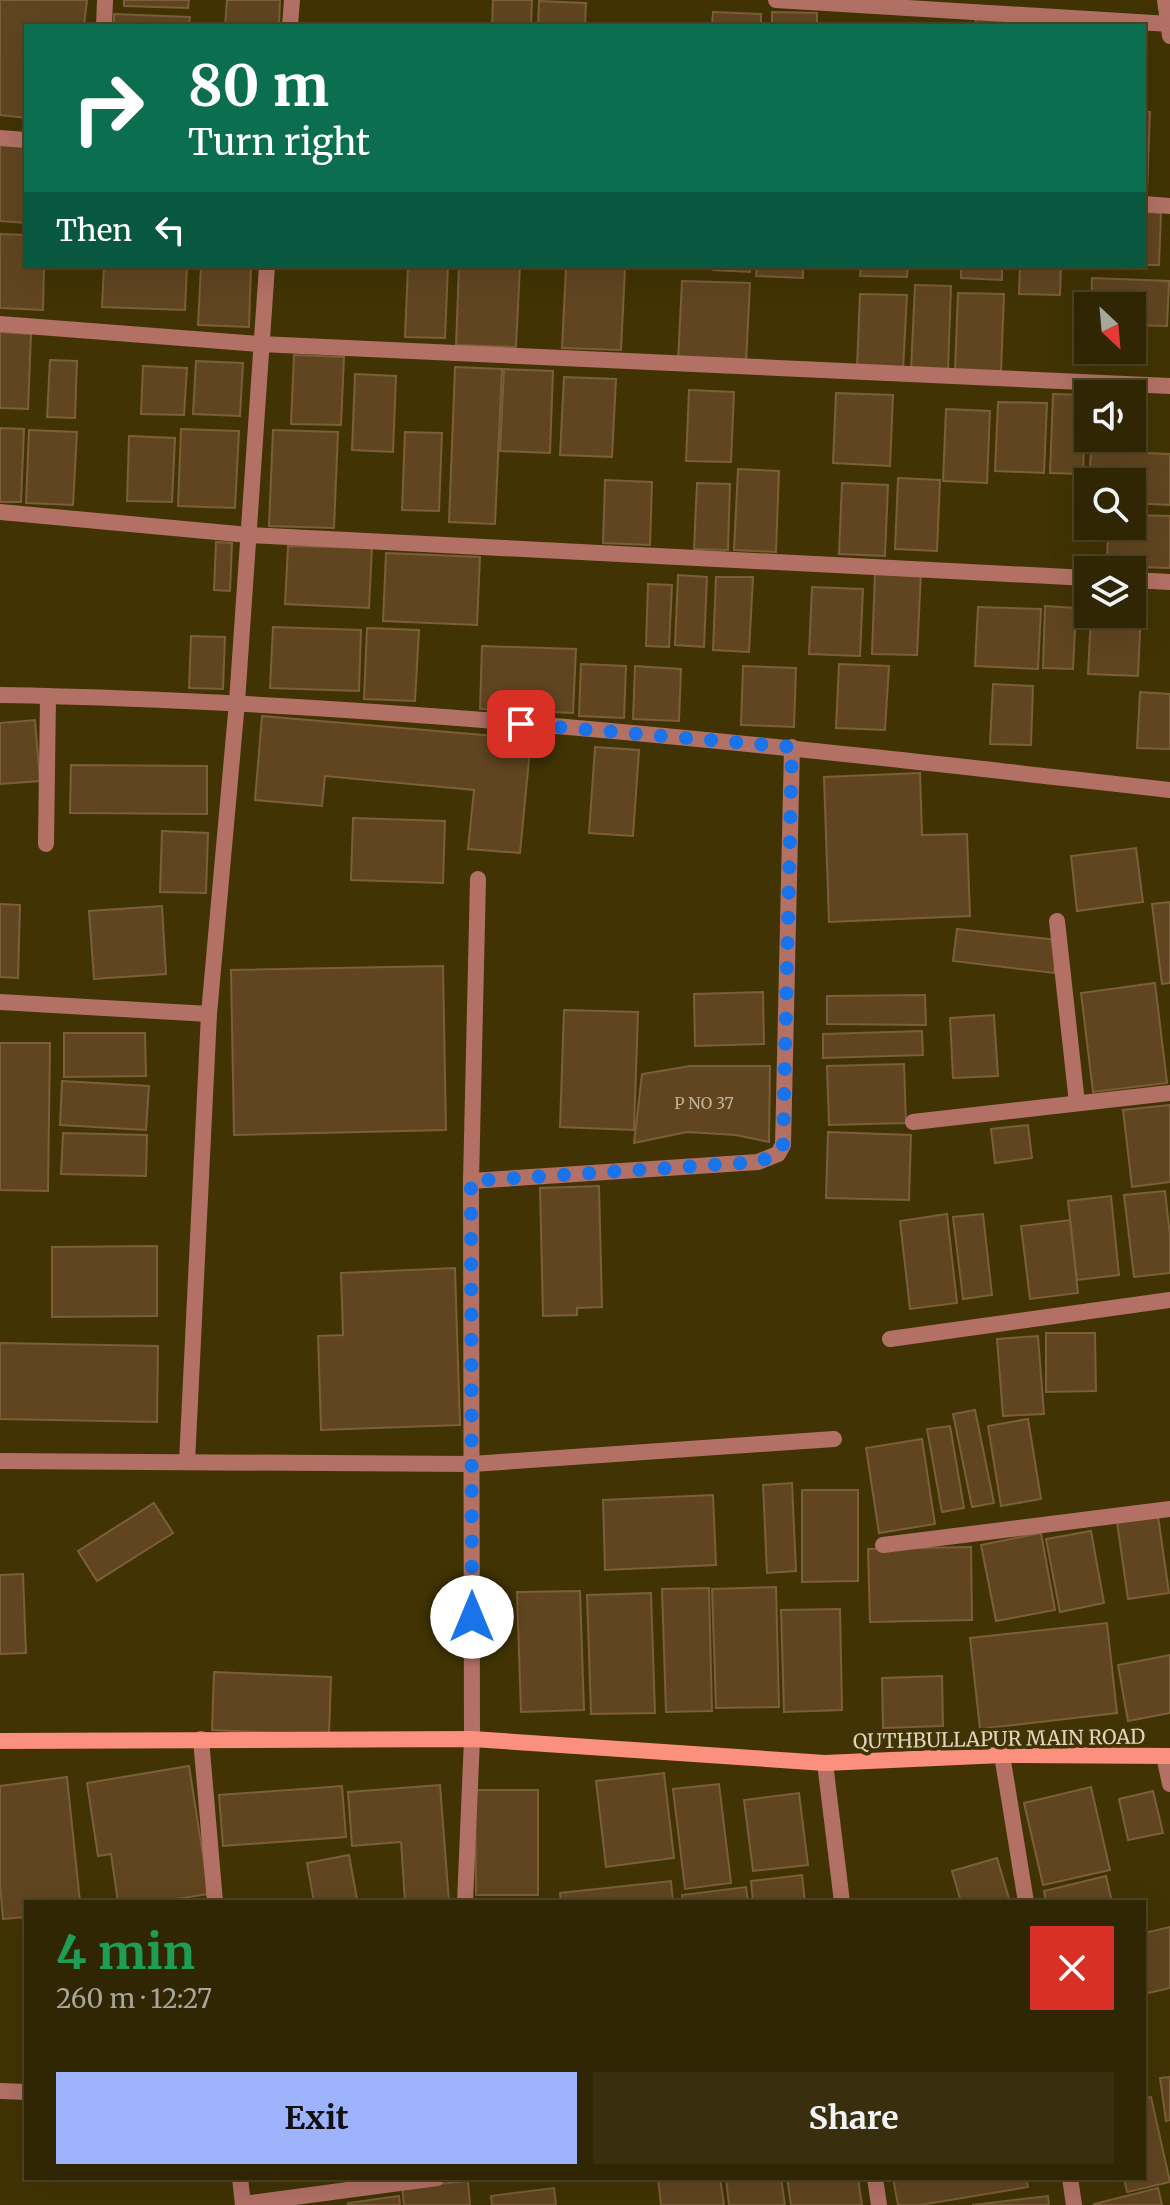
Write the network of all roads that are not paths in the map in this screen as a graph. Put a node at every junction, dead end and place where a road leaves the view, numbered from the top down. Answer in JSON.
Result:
{"nodes":[{"id":1,"x":105,"y":0,"type":"edge"},
{"id":2,"x":292,"y":0,"type":"edge"},
{"id":3,"x":776,"y":0,"type":"edge"},
{"id":4,"x":1165,"y":0,"type":"edge"},
{"id":5,"x":104,"y":24,"type":"edge"},
{"id":6,"x":290,"y":24,"type":"edge"},
{"id":7,"x":1114,"y":24,"type":"edge"},
{"id":8,"x":1146,"y":26,"type":"edge"},
{"id":9,"x":1170,"y":28,"type":"edge"},
{"id":10,"x":0,"y":138,"type":"edge"},
{"id":11,"x":24,"y":140,"type":"edge"},
{"id":12,"x":1146,"y":204,"type":"edge"},
{"id":13,"x":1170,"y":206,"type":"edge"},
{"id":14,"x":267,"y":268,"type":"edge"},
{"id":15,"x":0,"y":324,"type":"edge"},
{"id":16,"x":260,"y":344,"type":"junction"},
{"id":17,"x":1170,"y":386,"type":"edge"},
{"id":18,"x":0,"y":512,"type":"edge"},
{"id":19,"x":249,"y":535,"type":"junction"},
{"id":20,"x":1074,"y":577,"type":"edge"},
{"id":21,"x":1146,"y":581,"type":"edge"},
{"id":22,"x":1170,"y":582,"type":"edge"},
{"id":23,"x":0,"y":695,"type":"edge"},
{"id":24,"x":48,"y":696,"type":"junction"},
{"id":25,"x":237,"y":702,"type":"junction"},
{"id":26,"x":792,"y":747,"type":"junction"},
{"id":27,"x":1170,"y":790,"type":"edge"},
{"id":28,"x":46,"y":844,"type":"dead end"},
{"id":29,"x":478,"y":879,"type":"dead end"},
{"id":30,"x":1057,"y":921,"type":"dead end"},
{"id":31,"x":0,"y":1002,"type":"edge"},
{"id":32,"x":209,"y":1014,"type":"junction"},
{"id":33,"x":1170,"y":1093,"type":"edge"},
{"id":34,"x":1077,"y":1103,"type":"junction"},
{"id":35,"x":913,"y":1122,"type":"dead end"},
{"id":36,"x":471,"y":1181,"type":"junction"},
{"id":37,"x":1170,"y":1300,"type":"edge"},
{"id":38,"x":890,"y":1339,"type":"dead end"},
{"id":39,"x":834,"y":1439,"type":"dead end"},
{"id":40,"x":0,"y":1461,"type":"edge"},
{"id":41,"x":187,"y":1462,"type":"junction"},
{"id":42,"x":472,"y":1464,"type":"junction"},
{"id":43,"x":1170,"y":1509,"type":"edge"},
{"id":44,"x":883,"y":1545,"type":"dead end"},
{"id":45,"x":201,"y":1739,"type":"junction"},
{"id":46,"x":472,"y":1739,"type":"junction"},
{"id":47,"x":0,"y":1741,"type":"edge"},
{"id":48,"x":1002,"y":1755,"type":"junction"},
{"id":49,"x":1167,"y":1756,"type":"edge"},
{"id":50,"x":825,"y":1763,"type":"junction"},
{"id":51,"x":1170,"y":1784,"type":"edge"},
{"id":52,"x":215,"y":1900,"type":"edge"},
{"id":53,"x":465,"y":1900,"type":"edge"},
{"id":54,"x":842,"y":1900,"type":"edge"},
{"id":55,"x":1026,"y":1900,"type":"edge"},
{"id":56,"x":0,"y":2091,"type":"edge"},
{"id":57,"x":24,"y":2092,"type":"edge"},
{"id":58,"x":240,"y":2180,"type":"edge"},
{"id":59,"x":423,"y":2180,"type":"edge"},
{"id":60,"x":875,"y":2180,"type":"edge"},
{"id":61,"x":1070,"y":2180,"type":"edge"},
{"id":62,"x":243,"y":2205,"type":"edge"},
{"id":63,"x":879,"y":2205,"type":"edge"},
{"id":64,"x":1074,"y":2205,"type":"edge"}],
"edges":[{"from":1,"to":5,"type":"street"},
{"from":2,"to":6,"type":"street"},
{"from":3,"to":7,"type":"street"},
{"from":4,"to":9,"type":"street"},
{"from":8,"to":9,"type":"street"},
{"from":10,"to":11,"type":"street"},
{"from":12,"to":13,"type":"street"},
{"from":14,"to":16,"type":"street"},
{"from":15,"to":16,"type":"street"},
{"from":16,"to":17,"type":"street"},
{"from":16,"to":19,"type":"street"},
{"from":18,"to":19,"type":"street"},
{"from":19,"to":20,"type":"street"},
{"from":19,"to":25,"type":"street"},
{"from":21,"to":22,"type":"street"},
{"from":23,"to":24,"type":"street"},
{"from":24,"to":25,"type":"street"},
{"from":24,"to":28,"type":"street"},
{"from":25,"to":26,"type":"street"},
{"from":25,"to":32,"type":"street"},
{"from":26,"to":27,"type":"street"},
{"from":26,"to":36,"type":"street"},
{"from":29,"to":36,"type":"street"},
{"from":30,"to":34,"type":"street"},
{"from":31,"to":32,"type":"street"},
{"from":32,"to":41,"type":"street"},
{"from":33,"to":34,"type":"street"},
{"from":34,"to":35,"type":"street"},
{"from":36,"to":42,"type":"street"},
{"from":37,"to":38,"type":"street"},
{"from":39,"to":42,"type":"street"},
{"from":40,"to":41,"type":"street"},
{"from":41,"to":42,"type":"street"},
{"from":42,"to":46,"type":"street"},
{"from":43,"to":44,"type":"street"},
{"from":45,"to":46,"type":"main road"},
{"from":45,"to":47,"type":"main road"},
{"from":45,"to":52,"type":"street"},
{"from":46,"to":50,"type":"main road"},
{"from":46,"to":53,"type":"street"},
{"from":48,"to":49,"type":"main road","name":"QUTHBULLAPUR MAIN ROAD"},
{"from":48,"to":50,"type":"main road","name":"QUTHBULLAPUR MAIN ROAD"},
{"from":48,"to":55,"type":"street"},
{"from":49,"to":51,"type":"street"},
{"from":50,"to":54,"type":"street","name":"QUTHBULLAPUR MAIN ROAD"},
{"from":56,"to":57,"type":"street"},
{"from":58,"to":62,"type":"street"},
{"from":59,"to":62,"type":"street"},
{"from":60,"to":63,"type":"street"},
{"from":61,"to":64,"type":"street"}]}
